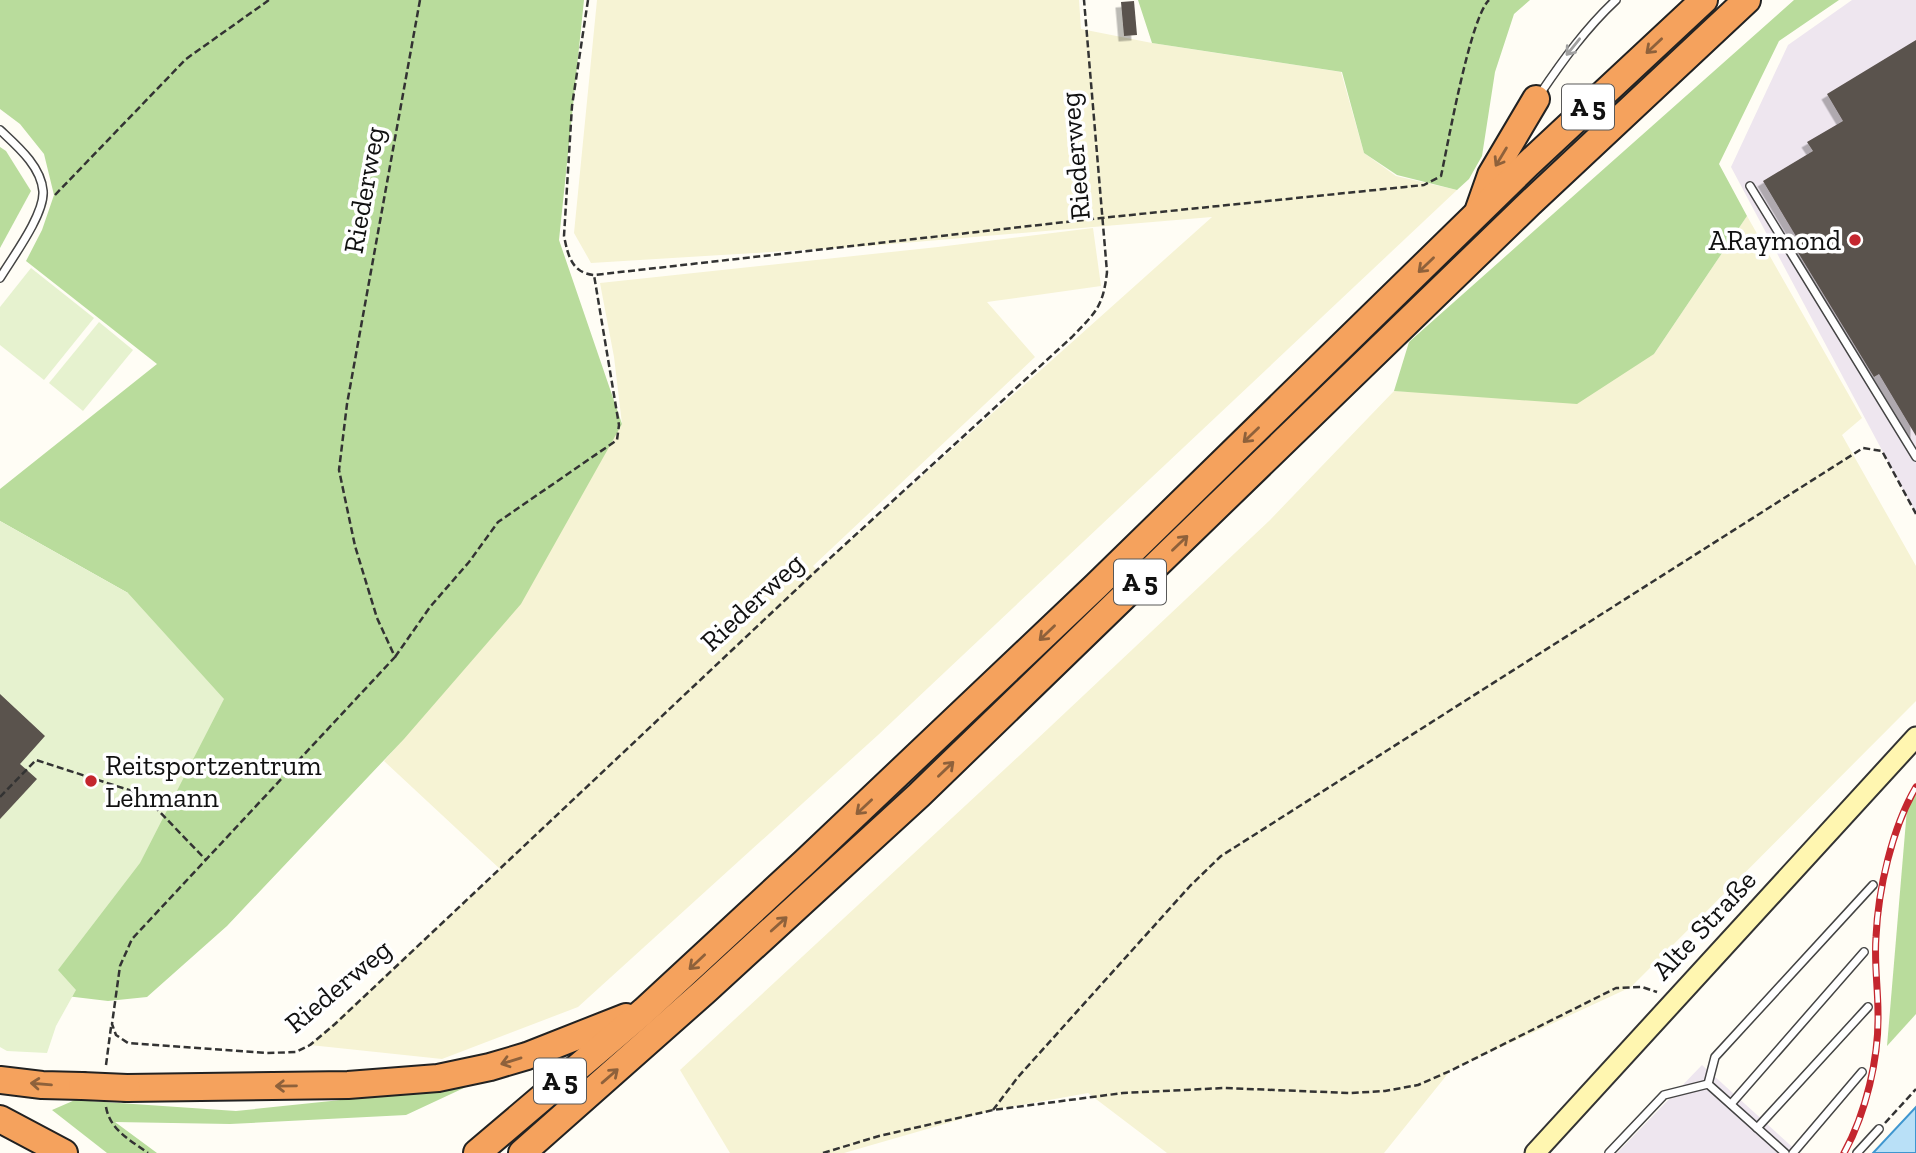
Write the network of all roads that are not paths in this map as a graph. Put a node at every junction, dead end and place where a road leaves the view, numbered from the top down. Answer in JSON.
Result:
{"nodes":[{"id":1,"x":1616,"y":0,"type":"edge"},
{"id":2,"x":1704,"y":0,"type":"edge"},
{"id":3,"x":1747,"y":0,"type":"edge"},
{"id":4,"x":1536,"y":99,"type":"joint"},
{"id":5,"x":0,"y":130,"type":"edge"},
{"id":6,"x":1750,"y":186,"type":"dead end"},
{"id":7,"x":1475,"y":218,"type":"junction"},
{"id":8,"x":0,"y":278,"type":"edge"},
{"id":9,"x":1916,"y":457,"type":"edge"},
{"id":10,"x":1916,"y":737,"type":"edge"},
{"id":11,"x":1873,"y":886,"type":"dead end"},
{"id":12,"x":1864,"y":952,"type":"dead end"},
{"id":13,"x":1868,"y":1007,"type":"dead end"},
{"id":14,"x":644,"y":1011,"type":"junction"},
{"id":15,"x":1862,"y":1072,"type":"dead end"},
{"id":16,"x":0,"y":1080,"type":"edge"},
{"id":17,"x":1708,"y":1084,"type":"junction"},
{"id":18,"x":1731,"y":1104,"type":"junction"},
{"id":19,"x":0,"y":1119,"type":"edge"},
{"id":20,"x":1757,"y":1128,"type":"junction"},
{"id":21,"x":1879,"y":1129,"type":"road end"},
{"id":22,"x":64,"y":1153,"type":"edge"},
{"id":23,"x":477,"y":1153,"type":"edge"},
{"id":24,"x":522,"y":1153,"type":"edge"},
{"id":25,"x":1535,"y":1153,"type":"edge"},
{"id":26,"x":1609,"y":1153,"type":"edge"},
{"id":27,"x":1785,"y":1153,"type":"edge"},
{"id":28,"x":1793,"y":1153,"type":"edge"},
{"id":29,"x":1857,"y":1153,"type":"edge"}],
"edges":[{"from":1,"to":4,"type":"lane","one_way":true},
{"from":2,"to":7,"type":"highway","number":"A 5","one_way":true},
{"from":24,"to":3,"type":"highway","number":"A 5","one_way":true},
{"from":4,"to":7,"type":"highway","one_way":true},
{"from":5,"to":8,"type":"lane"},
{"from":6,"to":9,"type":"lane"},
{"from":7,"to":14,"type":"highway","number":"A 5","one_way":true},
{"from":10,"to":25,"type":"street","name":"Alte Straße"},
{"from":11,"to":17,"type":"lane"},
{"from":12,"to":18,"type":"lane"},
{"from":13,"to":20,"type":"lane"},
{"from":14,"to":16,"type":"highway","one_way":true,"bridge":true},
{"from":14,"to":23,"type":"highway","number":"A 5"},
{"from":15,"to":28,"type":"lane"},
{"from":17,"to":18,"type":"lane"},
{"from":17,"to":26,"type":"lane"},
{"from":18,"to":20,"type":"lane"},
{"from":19,"to":22,"type":"highway"},
{"from":20,"to":27,"type":"lane"},
{"from":21,"to":29,"type":"lane"}]}
